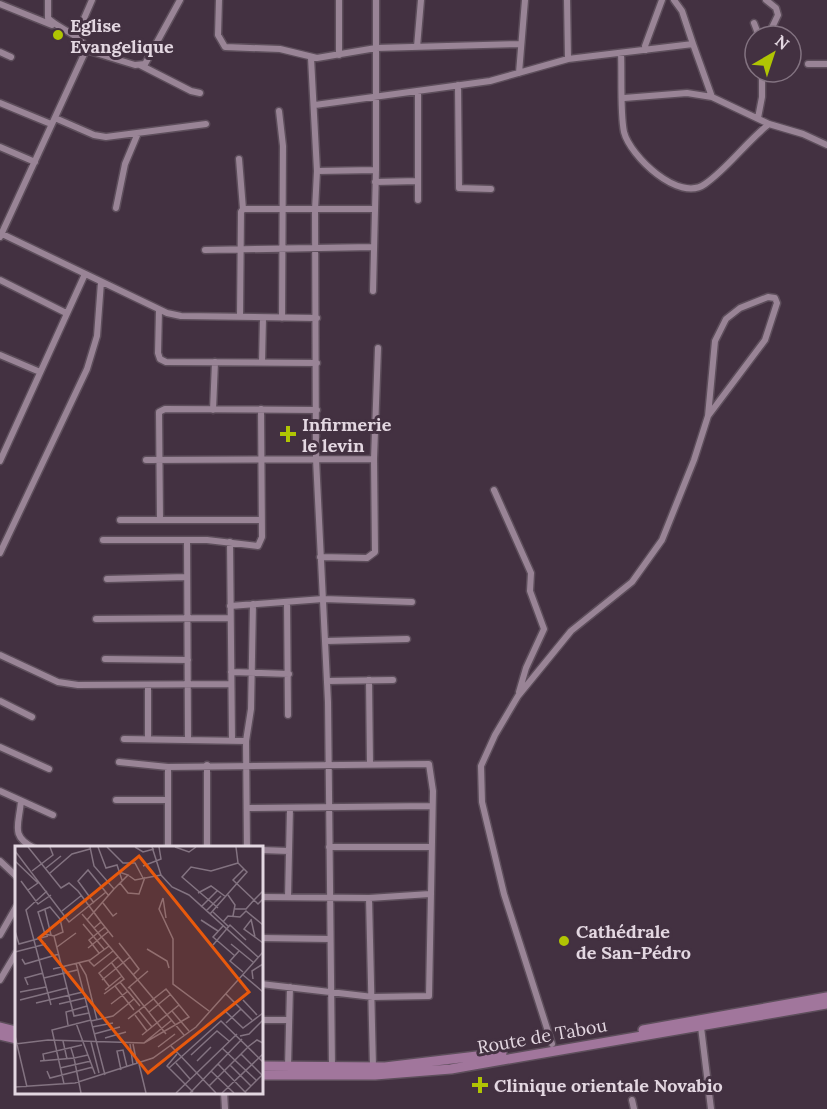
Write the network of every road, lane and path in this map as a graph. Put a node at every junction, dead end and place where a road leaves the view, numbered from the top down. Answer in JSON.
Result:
{"nodes":[{"id":1,"x":48,"y":0,"type":"edge"},
{"id":2,"x":92,"y":0,"type":"edge"},
{"id":3,"x":180,"y":0,"type":"edge"},
{"id":4,"x":219,"y":0,"type":"edge"},
{"id":5,"x":339,"y":0,"type":"edge"},
{"id":6,"x":376,"y":0,"type":"edge"},
{"id":7,"x":420,"y":0,"type":"edge"},
{"id":8,"x":525,"y":0,"type":"edge"},
{"id":9,"x":567,"y":0,"type":"edge"},
{"id":10,"x":662,"y":0,"type":"edge"},
{"id":11,"x":674,"y":0,"type":"edge"},
{"id":12,"x":766,"y":0,"type":"edge"},
{"id":13,"x":0,"y":4,"type":"edge"},
{"id":14,"x":774,"y":24,"type":"edge"},
{"id":15,"x":59,"y":28,"type":"junction"},
{"id":16,"x":76,"y":37,"type":"junction"},
{"id":17,"x":520,"y":44,"type":"junction"},
{"id":18,"x":693,"y":44,"type":"junction"},
{"id":19,"x":417,"y":47,"type":"junction"},
{"id":20,"x":376,"y":48,"type":"junction"},
{"id":21,"x":86,"y":50,"type":"junction"},
{"id":22,"x":646,"y":50,"type":"junction"},
{"id":23,"x":0,"y":52,"type":"edge"},
{"id":24,"x":621,"y":53,"type":"junction"},
{"id":25,"x":339,"y":55,"type":"junction"},
{"id":26,"x":11,"y":57,"type":"dead end"},
{"id":27,"x":311,"y":57,"type":"junction"},
{"id":28,"x":568,"y":59,"type":"junction"},
{"id":29,"x":808,"y":64,"type":"dead end"},
{"id":30,"x":827,"y":64,"type":"edge"},
{"id":31,"x":140,"y":65,"type":"junction"},
{"id":32,"x":519,"y":73,"type":"junction"},
{"id":33,"x":762,"y":84,"type":"edge"},
{"id":34,"x":458,"y":86,"type":"junction"},
{"id":35,"x":418,"y":91,"type":"junction"},
{"id":36,"x":200,"y":93,"type":"dead end"},
{"id":37,"x":376,"y":96,"type":"junction"},
{"id":38,"x":712,"y":97,"type":"junction"},
{"id":39,"x":624,"y":98,"type":"junction"},
{"id":40,"x":0,"y":103,"type":"edge"},
{"id":41,"x":315,"y":105,"type":"junction"},
{"id":42,"x":279,"y":111,"type":"dead end"},
{"id":43,"x":55,"y":118,"type":"junction"},
{"id":44,"x":758,"y":118,"type":"junction"},
{"id":45,"x":51,"y":124,"type":"junction"},
{"id":46,"x":206,"y":124,"type":"dead end"},
{"id":47,"x":769,"y":124,"type":"junction"},
{"id":48,"x":138,"y":133,"type":"junction"},
{"id":49,"x":827,"y":145,"type":"edge"},
{"id":50,"x":0,"y":147,"type":"edge"},
{"id":51,"x":239,"y":159,"type":"dead end"},
{"id":52,"x":35,"y":162,"type":"junction"},
{"id":53,"x":376,"y":170,"type":"junction"},
{"id":54,"x":317,"y":171,"type":"junction"},
{"id":55,"x":418,"y":181,"type":"junction"},
{"id":56,"x":375,"y":182,"type":"junction"},
{"id":57,"x":491,"y":189,"type":"dead end"},
{"id":58,"x":418,"y":200,"type":"dead end"},
{"id":59,"x":116,"y":208,"type":"dead end"},
{"id":60,"x":243,"y":209,"type":"junction"},
{"id":61,"x":374,"y":209,"type":"junction"},
{"id":62,"x":282,"y":210,"type":"junction"},
{"id":63,"x":315,"y":210,"type":"junction"},
{"id":64,"x":1,"y":234,"type":"edge"},
{"id":65,"x":373,"y":247,"type":"junction"},
{"id":66,"x":205,"y":249,"type":"dead end"},
{"id":67,"x":283,"y":249,"type":"junction"},
{"id":68,"x":315,"y":249,"type":"junction"},
{"id":69,"x":241,"y":251,"type":"junction"},
{"id":70,"x":86,"y":274,"type":"junction"},
{"id":71,"x":0,"y":280,"type":"edge"},
{"id":72,"x":101,"y":282,"type":"junction"},
{"id":73,"x":373,"y":291,"type":"dead end"},
{"id":74,"x":159,"y":310,"type":"junction"},
{"id":75,"x":66,"y":313,"type":"junction"},
{"id":76,"x":240,"y":317,"type":"junction"},
{"id":77,"x":263,"y":318,"type":"junction"},
{"id":78,"x":282,"y":318,"type":"junction"},
{"id":79,"x":317,"y":318,"type":"junction"},
{"id":80,"x":378,"y":348,"type":"dead end"},
{"id":81,"x":0,"y":355,"type":"edge"},
{"id":82,"x":215,"y":362,"type":"junction"},
{"id":83,"x":262,"y":362,"type":"junction"},
{"id":84,"x":317,"y":363,"type":"junction"},
{"id":85,"x":40,"y":372,"type":"junction"},
{"id":86,"x":261,"y":409,"type":"junction"},
{"id":87,"x":213,"y":410,"type":"junction"},
{"id":88,"x":317,"y":410,"type":"junction"},
{"id":89,"x":708,"y":416,"type":"junction"},
{"id":90,"x":0,"y":442,"type":"edge"},
{"id":91,"x":7,"y":445,"type":"junction"},
{"id":92,"x":316,"y":459,"type":"junction"},
{"id":93,"x":374,"y":459,"type":"junction"},
{"id":94,"x":146,"y":460,"type":"dead end"},
{"id":95,"x":160,"y":460,"type":"junction"},
{"id":96,"x":261,"y":460,"type":"junction"},
{"id":97,"x":0,"y":461,"type":"edge"},
{"id":98,"x":494,"y":490,"type":"dead end"},
{"id":99,"x":120,"y":520,"type":"dead end"},
{"id":100,"x":160,"y":520,"type":"junction"},
{"id":101,"x":261,"y":520,"type":"junction"},
{"id":102,"x":103,"y":540,"type":"dead end"},
{"id":103,"x":187,"y":540,"type":"junction"},
{"id":104,"x":230,"y":542,"type":"junction"},
{"id":105,"x":0,"y":553,"type":"edge"},
{"id":106,"x":320,"y":557,"type":"junction"},
{"id":107,"x":187,"y":577,"type":"junction"},
{"id":108,"x":107,"y":579,"type":"dead end"},
{"id":109,"x":323,"y":599,"type":"junction"},
{"id":110,"x":288,"y":602,"type":"junction"},
{"id":111,"x":412,"y":602,"type":"dead end"},
{"id":112,"x":253,"y":604,"type":"junction"},
{"id":113,"x":230,"y":606,"type":"junction"},
{"id":114,"x":230,"y":618,"type":"junction"},
{"id":115,"x":96,"y":619,"type":"dead end"},
{"id":116,"x":187,"y":619,"type":"junction"},
{"id":117,"x":407,"y":639,"type":"dead end"},
{"id":118,"x":326,"y":641,"type":"junction"},
{"id":119,"x":0,"y":655,"type":"edge"},
{"id":120,"x":105,"y":660,"type":"dead end"},
{"id":121,"x":188,"y":660,"type":"junction"},
{"id":122,"x":231,"y":672,"type":"junction"},
{"id":123,"x":252,"y":673,"type":"junction"},
{"id":124,"x":289,"y":674,"type":"junction"},
{"id":125,"x":369,"y":680,"type":"junction"},
{"id":126,"x":393,"y":680,"type":"dead end"},
{"id":127,"x":327,"y":681,"type":"junction"},
{"id":128,"x":231,"y":684,"type":"junction"},
{"id":129,"x":148,"y":685,"type":"junction"},
{"id":130,"x":189,"y":686,"type":"junction"},
{"id":131,"x":518,"y":696,"type":"junction"},
{"id":132,"x":0,"y":701,"type":"edge"},
{"id":133,"x":288,"y":715,"type":"dead end"},
{"id":134,"x":32,"y":717,"type":"dead end"},
{"id":135,"x":188,"y":738,"type":"junction"},
{"id":136,"x":124,"y":739,"type":"dead end"},
{"id":137,"x":148,"y":739,"type":"junction"},
{"id":138,"x":232,"y":740,"type":"junction"},
{"id":139,"x":246,"y":741,"type":"junction"},
{"id":140,"x":0,"y":747,"type":"edge"},
{"id":141,"x":119,"y":762,"type":"dead end"},
{"id":142,"x":329,"y":764,"type":"junction"},
{"id":143,"x":370,"y":764,"type":"junction"},
{"id":144,"x":207,"y":765,"type":"junction"},
{"id":145,"x":248,"y":765,"type":"junction"},
{"id":146,"x":168,"y":767,"type":"junction"},
{"id":147,"x":49,"y":769,"type":"dead end"},
{"id":148,"x":0,"y":791,"type":"edge"},
{"id":149,"x":168,"y":800,"type":"junction"},
{"id":150,"x":21,"y":801,"type":"junction"},
{"id":151,"x":116,"y":801,"type":"dead end"},
{"id":152,"x":328,"y":807,"type":"junction"},
{"id":153,"x":432,"y":807,"type":"junction"},
{"id":154,"x":247,"y":808,"type":"junction"},
{"id":155,"x":290,"y":808,"type":"junction"},
{"id":156,"x":53,"y":815,"type":"dead end"},
{"id":157,"x":30,"y":846,"type":"edge"},
{"id":158,"x":168,"y":846,"type":"edge"},
{"id":159,"x":207,"y":846,"type":"edge"},
{"id":160,"x":247,"y":846,"type":"edge"},
{"id":161,"x":328,"y":847,"type":"junction"},
{"id":162,"x":431,"y":847,"type":"junction"},
{"id":163,"x":262,"y":850,"type":"edge"},
{"id":164,"x":289,"y":851,"type":"junction"},
{"id":165,"x":0,"y":861,"type":"edge"},
{"id":166,"x":15,"y":875,"type":"edge"},
{"id":167,"x":430,"y":894,"type":"junction"},
{"id":168,"x":262,"y":897,"type":"edge"},
{"id":169,"x":288,"y":897,"type":"junction"},
{"id":170,"x":329,"y":898,"type":"junction"},
{"id":171,"x":369,"y":898,"type":"junction"},
{"id":172,"x":15,"y":909,"type":"edge"},
{"id":173,"x":0,"y":935,"type":"edge"},
{"id":174,"x":262,"y":938,"type":"edge"},
{"id":175,"x":330,"y":939,"type":"junction"},
{"id":176,"x":15,"y":955,"type":"edge"},
{"id":177,"x":0,"y":980,"type":"edge"},
{"id":178,"x":262,"y":984,"type":"edge"},
{"id":179,"x":290,"y":987,"type":"junction"},
{"id":180,"x":331,"y":992,"type":"junction"},
{"id":181,"x":373,"y":997,"type":"junction"},
{"id":182,"x":827,"y":997,"type":"edge"},
{"id":183,"x":827,"y":1004,"type":"edge"},
{"id":184,"x":262,"y":1020,"type":"edge"},
{"id":185,"x":289,"y":1020,"type":"junction"},
{"id":186,"x":0,"y":1027,"type":"edge"},
{"id":187,"x":701,"y":1027,"type":"junction"},
{"id":188,"x":15,"y":1031,"type":"edge"},
{"id":189,"x":0,"y":1035,"type":"edge"},
{"id":190,"x":15,"y":1040,"type":"edge"},
{"id":191,"x":552,"y":1044,"type":"junction"},
{"id":192,"x":262,"y":1066,"type":"edge"},
{"id":193,"x":373,"y":1067,"type":"junction"},
{"id":194,"x":288,"y":1068,"type":"junction"},
{"id":195,"x":332,"y":1068,"type":"junction"},
{"id":196,"x":262,"y":1075,"type":"edge"},
{"id":197,"x":224,"y":1094,"type":"edge"},
{"id":198,"x":632,"y":1100,"type":"dead end"},
{"id":199,"x":225,"y":1109,"type":"edge"},
{"id":200,"x":634,"y":1109,"type":"edge"},
{"id":201,"x":711,"y":1109,"type":"edge"}],
"edges":[{"from":1,"to":15,"type":"street"},
{"from":2,"to":16,"type":"street"},
{"from":3,"to":31,"type":"street"},
{"from":4,"to":27,"type":"street"},
{"from":5,"to":25,"type":"street"},
{"from":6,"to":20,"type":"street"},
{"from":7,"to":19,"type":"street"},
{"from":8,"to":17,"type":"street"},
{"from":9,"to":28,"type":"street"},
{"from":10,"to":22,"type":"street"},
{"from":11,"to":18,"type":"street"},
{"from":12,"to":14,"type":"street"},
{"from":13,"to":15,"type":"street"},
{"from":15,"to":16,"type":"street"},
{"from":16,"to":21,"type":"street"},
{"from":17,"to":19,"type":"street"},
{"from":17,"to":32,"type":"street"},
{"from":18,"to":22,"type":"street"},
{"from":18,"to":38,"type":"street"},
{"from":19,"to":20,"type":"street"},
{"from":20,"to":25,"type":"street"},
{"from":20,"to":37,"type":"street"},
{"from":21,"to":31,"type":"street"},
{"from":21,"to":43,"type":"street"},
{"from":22,"to":24,"type":"street"},
{"from":23,"to":26,"type":"street"},
{"from":24,"to":28,"type":"street"},
{"from":24,"to":39,"type":"street"},
{"from":25,"to":27,"type":"street"},
{"from":27,"to":41,"type":"street"},
{"from":28,"to":32,"type":"street"},
{"from":29,"to":30,"type":"street"},
{"from":31,"to":36,"type":"street"},
{"from":32,"to":34,"type":"street"},
{"from":33,"to":44,"type":"street"},
{"from":34,"to":35,"type":"street"},
{"from":34,"to":57,"type":"street"},
{"from":35,"to":37,"type":"street"},
{"from":35,"to":55,"type":"street"},
{"from":37,"to":41,"type":"street"},
{"from":37,"to":53,"type":"street"},
{"from":38,"to":39,"type":"street"},
{"from":38,"to":44,"type":"street"},
{"from":39,"to":47,"type":"street"},
{"from":40,"to":45,"type":"street"},
{"from":41,"to":54,"type":"street"},
{"from":42,"to":62,"type":"street"},
{"from":43,"to":45,"type":"street"},
{"from":43,"to":48,"type":"street"},
{"from":44,"to":47,"type":"street"},
{"from":45,"to":52,"type":"street"},
{"from":46,"to":48,"type":"street"},
{"from":47,"to":49,"type":"street"},
{"from":48,"to":59,"type":"street"},
{"from":50,"to":52,"type":"street"},
{"from":51,"to":60,"type":"street"},
{"from":52,"to":64,"type":"street"},
{"from":53,"to":54,"type":"street"},
{"from":53,"to":56,"type":"street"},
{"from":54,"to":63,"type":"street"},
{"from":55,"to":56,"type":"street"},
{"from":55,"to":58,"type":"street"},
{"from":56,"to":61,"type":"street"},
{"from":60,"to":62,"type":"street"},
{"from":60,"to":69,"type":"street"},
{"from":61,"to":63,"type":"street"},
{"from":61,"to":65,"type":"street"},
{"from":62,"to":63,"type":"street"},
{"from":62,"to":67,"type":"street"},
{"from":63,"to":68,"type":"street"},
{"from":64,"to":70,"type":"street"},
{"from":65,"to":68,"type":"street"},
{"from":65,"to":73,"type":"street"},
{"from":66,"to":69,"type":"street"},
{"from":67,"to":68,"type":"street"},
{"from":67,"to":69,"type":"street"},
{"from":67,"to":78,"type":"street"},
{"from":68,"to":79,"type":"street"},
{"from":69,"to":76,"type":"street"},
{"from":70,"to":72,"type":"street"},
{"from":70,"to":75,"type":"street"},
{"from":71,"to":75,"type":"street"},
{"from":72,"to":74,"type":"street"},
{"from":72,"to":105,"type":"street"},
{"from":74,"to":76,"type":"street"},
{"from":74,"to":82,"type":"street"},
{"from":75,"to":85,"type":"street"},
{"from":76,"to":77,"type":"street"},
{"from":77,"to":78,"type":"street"},
{"from":77,"to":83,"type":"street"},
{"from":78,"to":79,"type":"street"},
{"from":79,"to":84,"type":"street"},
{"from":80,"to":93,"type":"street"},
{"from":81,"to":85,"type":"street"},
{"from":82,"to":83,"type":"street"},
{"from":82,"to":87,"type":"street"},
{"from":83,"to":84,"type":"street"},
{"from":84,"to":88,"type":"street"},
{"from":85,"to":91,"type":"street"},
{"from":86,"to":87,"type":"street"},
{"from":86,"to":88,"type":"street"},
{"from":86,"to":96,"type":"street"},
{"from":87,"to":95,"type":"street"},
{"from":88,"to":92,"type":"street"},
{"from":89,"to":89,"type":"street"},
{"from":89,"to":131,"type":"street"},
{"from":90,"to":91,"type":"street"},
{"from":91,"to":97,"type":"street"},
{"from":92,"to":93,"type":"street"},
{"from":92,"to":96,"type":"street"},
{"from":92,"to":106,"type":"street"},
{"from":93,"to":106,"type":"street"},
{"from":94,"to":95,"type":"street"},
{"from":95,"to":96,"type":"street"},
{"from":95,"to":100,"type":"street"},
{"from":96,"to":101,"type":"street"},
{"from":98,"to":131,"type":"street"},
{"from":99,"to":100,"type":"street"},
{"from":100,"to":101,"type":"street"},
{"from":101,"to":104,"type":"street"},
{"from":102,"to":103,"type":"street"},
{"from":103,"to":104,"type":"street"},
{"from":103,"to":107,"type":"street"},
{"from":104,"to":113,"type":"street"},
{"from":106,"to":109,"type":"street"},
{"from":107,"to":108,"type":"street"},
{"from":107,"to":116,"type":"street"},
{"from":109,"to":110,"type":"street"},
{"from":109,"to":111,"type":"street"},
{"from":109,"to":118,"type":"street"},
{"from":110,"to":112,"type":"street"},
{"from":110,"to":124,"type":"street"},
{"from":112,"to":113,"type":"street"},
{"from":112,"to":123,"type":"street"},
{"from":113,"to":114,"type":"street"},
{"from":114,"to":116,"type":"street"},
{"from":114,"to":122,"type":"street"},
{"from":115,"to":116,"type":"street"},
{"from":116,"to":121,"type":"street"},
{"from":117,"to":118,"type":"street"},
{"from":118,"to":127,"type":"street"},
{"from":119,"to":129,"type":"street"},
{"from":120,"to":121,"type":"street"},
{"from":121,"to":130,"type":"street"},
{"from":122,"to":123,"type":"street"},
{"from":122,"to":128,"type":"street"},
{"from":123,"to":124,"type":"street"},
{"from":123,"to":139,"type":"street"},
{"from":124,"to":133,"type":"street"},
{"from":125,"to":126,"type":"street"},
{"from":125,"to":127,"type":"street"},
{"from":125,"to":143,"type":"street"},
{"from":127,"to":142,"type":"street"},
{"from":128,"to":130,"type":"street"},
{"from":128,"to":138,"type":"street"},
{"from":129,"to":130,"type":"street"},
{"from":129,"to":137,"type":"street"},
{"from":130,"to":135,"type":"street"},
{"from":131,"to":191,"type":"street"},
{"from":132,"to":134,"type":"street"},
{"from":135,"to":137,"type":"street"},
{"from":135,"to":138,"type":"street"},
{"from":136,"to":137,"type":"street"},
{"from":138,"to":139,"type":"street"},
{"from":139,"to":145,"type":"street"},
{"from":140,"to":147,"type":"street"},
{"from":141,"to":146,"type":"street"},
{"from":142,"to":143,"type":"street"},
{"from":142,"to":145,"type":"street"},
{"from":142,"to":152,"type":"street"},
{"from":143,"to":153,"type":"street"},
{"from":144,"to":145,"type":"street"},
{"from":144,"to":146,"type":"street"},
{"from":144,"to":159,"type":"street"},
{"from":145,"to":154,"type":"street"},
{"from":146,"to":149,"type":"street"},
{"from":148,"to":150,"type":"street"},
{"from":149,"to":151,"type":"street"},
{"from":149,"to":158,"type":"street"},
{"from":150,"to":156,"type":"street"},
{"from":150,"to":157,"type":"street"},
{"from":152,"to":153,"type":"street"},
{"from":152,"to":155,"type":"street"},
{"from":152,"to":161,"type":"street"},
{"from":153,"to":162,"type":"street"},
{"from":154,"to":155,"type":"street"},
{"from":154,"to":160,"type":"street"},
{"from":155,"to":164,"type":"street"},
{"from":161,"to":162,"type":"street"},
{"from":161,"to":170,"type":"street"},
{"from":162,"to":167,"type":"street"},
{"from":163,"to":164,"type":"street"},
{"from":164,"to":169,"type":"street"},
{"from":165,"to":166,"type":"street"},
{"from":167,"to":171,"type":"street"},
{"from":167,"to":181,"type":"street"},
{"from":168,"to":169,"type":"street"},
{"from":169,"to":170,"type":"street"},
{"from":170,"to":171,"type":"street"},
{"from":170,"to":175,"type":"street"},
{"from":171,"to":181,"type":"street"},
{"from":172,"to":173,"type":"street"},
{"from":174,"to":175,"type":"street"},
{"from":175,"to":180,"type":"street"},
{"from":176,"to":177,"type":"street"},
{"from":178,"to":179,"type":"street"},
{"from":179,"to":180,"type":"street"},
{"from":179,"to":185,"type":"street"},
{"from":180,"to":181,"type":"street"},
{"from":180,"to":195,"type":"street"},
{"from":181,"to":193,"type":"street"},
{"from":182,"to":191,"type":"main road","name":"Route de Tabou"},
{"from":183,"to":187,"type":"main road","name":"Route de Tabou"},
{"from":184,"to":185,"type":"street"},
{"from":185,"to":194,"type":"street"},
{"from":186,"to":188,"type":"main road"},
{"from":187,"to":196,"type":"main road","name":"Route de Tabou"},
{"from":187,"to":201,"type":"street"},
{"from":189,"to":190,"type":"main road"},
{"from":191,"to":193,"type":"main road","name":"Route de Tabou"},
{"from":192,"to":194,"type":"main road","name":"Route de Tabou"},
{"from":193,"to":195,"type":"main road","name":"Route de Tabou"},
{"from":194,"to":195,"type":"main road","name":"Route de Tabou"},
{"from":197,"to":199,"type":"street"},
{"from":198,"to":200,"type":"street"}]}
